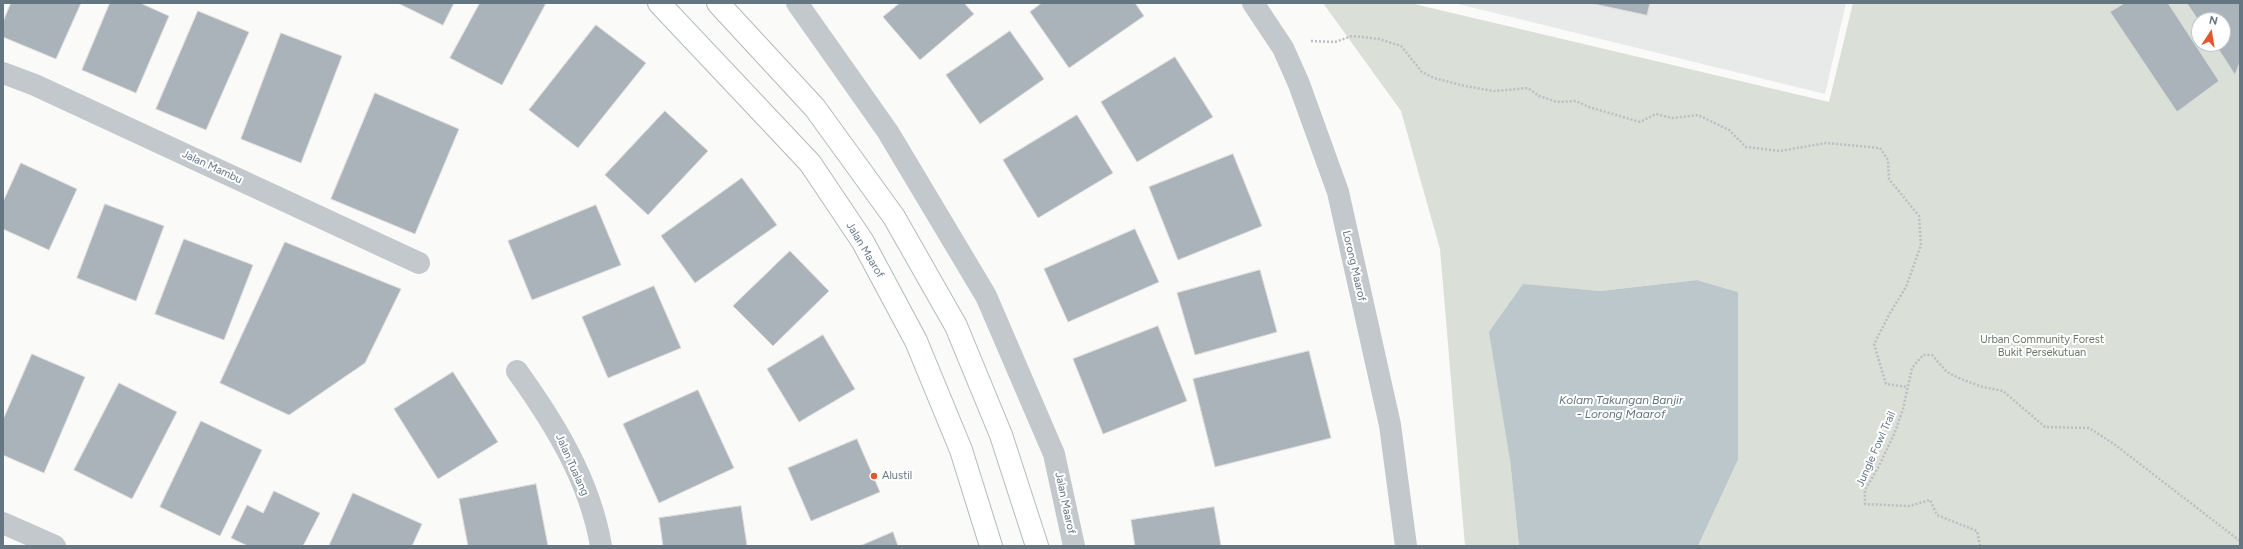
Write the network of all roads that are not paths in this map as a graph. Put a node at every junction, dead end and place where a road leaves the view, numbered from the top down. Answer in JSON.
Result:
{"nodes":[{"id":1,"x":659,"y":3,"type":"edge"},
{"id":2,"x":718,"y":3,"type":"edge"},
{"id":3,"x":797,"y":3,"type":"edge"},
{"id":4,"x":1253,"y":3,"type":"edge"},
{"id":5,"x":3,"y":73,"type":"edge"},
{"id":6,"x":419,"y":263,"type":"dead end"},
{"id":7,"x":517,"y":371,"type":"dead end"},
{"id":8,"x":3,"y":524,"type":"edge"},
{"id":9,"x":55,"y":546,"type":"edge"},
{"id":10,"x":601,"y":546,"type":"edge"},
{"id":11,"x":991,"y":546,"type":"edge"},
{"id":12,"x":1037,"y":546,"type":"edge"},
{"id":13,"x":1074,"y":546,"type":"edge"},
{"id":14,"x":1406,"y":546,"type":"edge"}],
"edges":[{"from":1,"to":11,"type":"main road","name":"Jalan Maarof"},
{"from":2,"to":12,"type":"main road"},
{"from":3,"to":13,"type":"street","name":"Jalan Maarof"},
{"from":4,"to":14,"type":"street","name":"Lorong Maarof"},
{"from":5,"to":6,"type":"street","name":"Jalan Mambu"},
{"from":7,"to":10,"type":"street","name":"Jalan Tualang"},
{"from":8,"to":9,"type":"street"}]}
